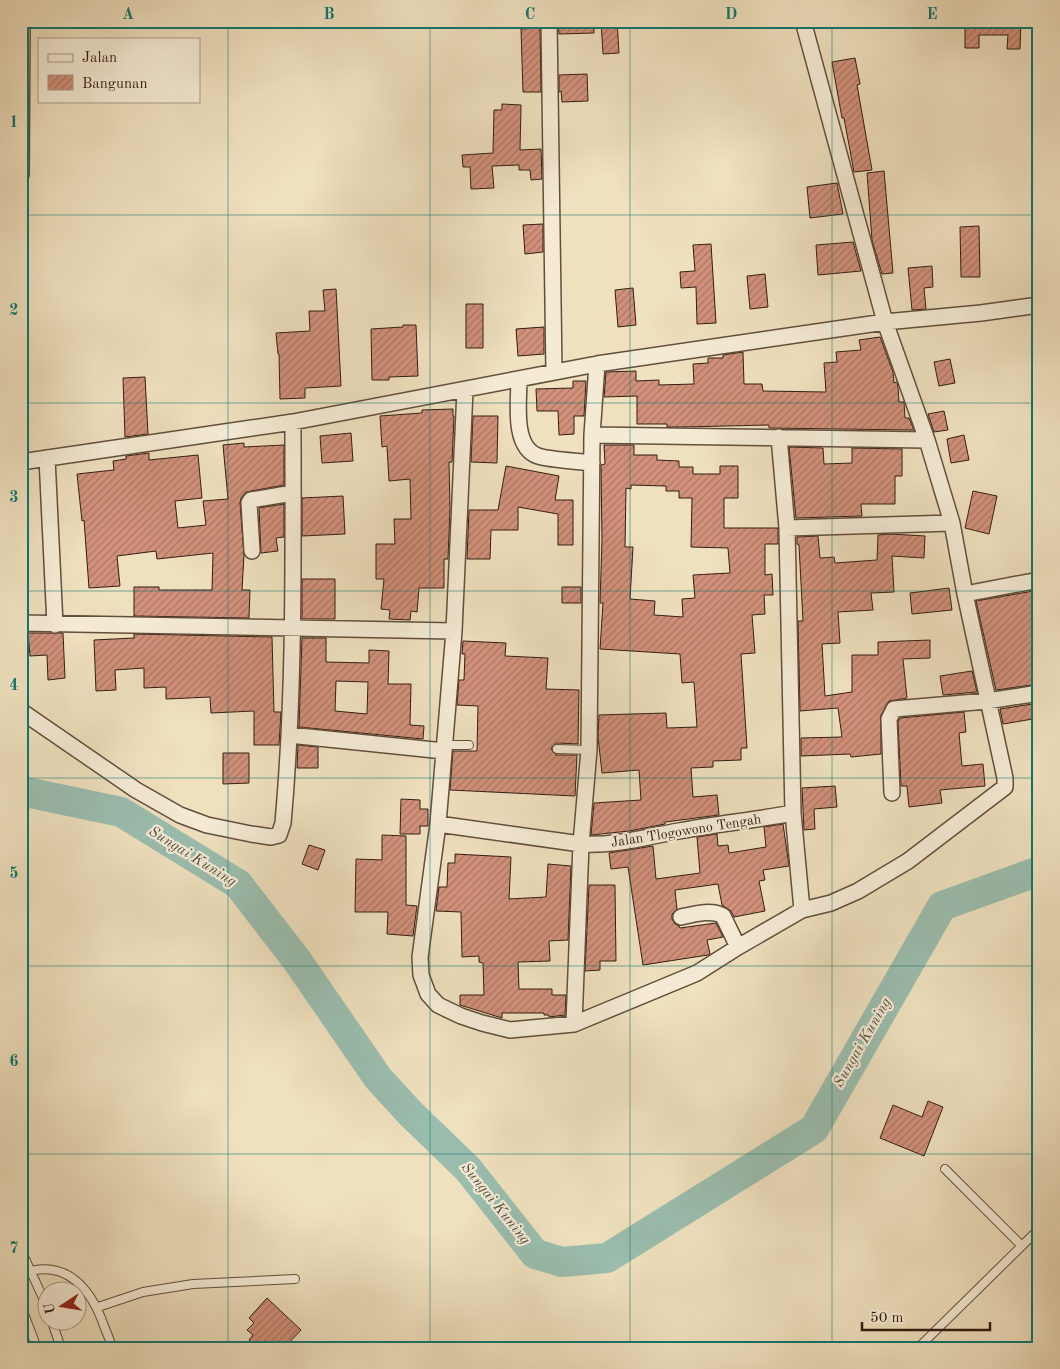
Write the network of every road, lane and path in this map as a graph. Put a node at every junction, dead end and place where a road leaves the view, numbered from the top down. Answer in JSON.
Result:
{"nodes":[{"id":1,"x":22,"y":21,"type":"edge"},
{"id":2,"x":549,"y":21,"type":"edge"},
{"id":3,"x":804,"y":21,"type":"edge"},
{"id":4,"x":21,"y":175,"type":"edge"},
{"id":5,"x":1039,"y":305,"type":"edge"},
{"id":6,"x":885,"y":322,"type":"junction"},
{"id":7,"x":597,"y":364,"type":"junction"},
{"id":8,"x":554,"y":372,"type":"junction"},
{"id":9,"x":518,"y":379,"type":"junction"},
{"id":10,"x":465,"y":390,"type":"junction"},
{"id":11,"x":293,"y":422,"type":"junction"},
{"id":12,"x":592,"y":435,"type":"junction"},
{"id":13,"x":779,"y":437,"type":"junction"},
{"id":14,"x":927,"y":440,"type":"junction"},
{"id":15,"x":47,"y":458,"type":"junction"},
{"id":16,"x":21,"y":462,"type":"edge"},
{"id":17,"x":592,"y":463,"type":"junction"},
{"id":18,"x":293,"y":493,"type":"junction"},
{"id":19,"x":952,"y":523,"type":"junction"},
{"id":20,"x":787,"y":528,"type":"junction"},
{"id":21,"x":252,"y":551,"type":"dead end"},
{"id":22,"x":1039,"y":580,"type":"edge"},
{"id":23,"x":965,"y":594,"type":"junction"},
{"id":24,"x":21,"y":623,"type":"edge"},
{"id":25,"x":55,"y":625,"type":"junction"},
{"id":26,"x":292,"y":627,"type":"junction"},
{"id":27,"x":454,"y":631,"type":"junction"},
{"id":28,"x":1039,"y":694,"type":"edge"},
{"id":29,"x":987,"y":701,"type":"junction"},
{"id":30,"x":21,"y":711,"type":"edge"},
{"id":31,"x":289,"y":735,"type":"junction"},
{"id":32,"x":469,"y":745,"type":"dead end"},
{"id":33,"x":444,"y":748,"type":"junction"},
{"id":34,"x":557,"y":749,"type":"dead end"},
{"id":35,"x":589,"y":750,"type":"junction"},
{"id":36,"x":892,"y":793,"type":"dead end"},
{"id":37,"x":793,"y":814,"type":"junction"},
{"id":38,"x":438,"y":824,"type":"junction"},
{"id":39,"x":581,"y":844,"type":"junction"},
{"id":40,"x":802,"y":910,"type":"junction"},
{"id":41,"x":682,"y":917,"type":"dead end"},
{"id":42,"x":738,"y":947,"type":"junction"},
{"id":43,"x":574,"y":1024,"type":"junction"},
{"id":44,"x":945,"y":1169,"type":"dead end"},
{"id":45,"x":1039,"y":1228,"type":"edge"},
{"id":46,"x":1021,"y":1245,"type":"junction"},
{"id":47,"x":21,"y":1250,"type":"edge"},
{"id":48,"x":30,"y":1270,"type":"junction"},
{"id":49,"x":21,"y":1274,"type":"edge"},
{"id":50,"x":295,"y":1279,"type":"dead end"},
{"id":51,"x":38,"y":1287,"type":"edge"},
{"id":52,"x":21,"y":1306,"type":"edge"},
{"id":53,"x":98,"y":1306,"type":"junction"},
{"id":54,"x":55,"y":1332,"type":"edge"},
{"id":55,"x":113,"y":1346,"type":"edge"},
{"id":56,"x":36,"y":1348,"type":"edge"},
{"id":57,"x":61,"y":1348,"type":"edge"},
{"id":58,"x":918,"y":1348,"type":"edge"}],
"edges":[{"from":1,"to":4,"type":"street"},
{"from":2,"to":8,"type":"street"},
{"from":3,"to":6,"type":"street"},
{"from":5,"to":6,"type":"street"},
{"from":6,"to":7,"type":"street"},
{"from":6,"to":14,"type":"street"},
{"from":7,"to":8,"type":"street"},
{"from":7,"to":12,"type":"street"},
{"from":8,"to":9,"type":"street"},
{"from":9,"to":10,"type":"street"},
{"from":9,"to":17,"type":"street"},
{"from":10,"to":11,"type":"street"},
{"from":10,"to":27,"type":"street"},
{"from":11,"to":15,"type":"street"},
{"from":11,"to":18,"type":"street"},
{"from":12,"to":13,"type":"street"},
{"from":12,"to":17,"type":"street"},
{"from":13,"to":14,"type":"street"},
{"from":13,"to":20,"type":"street"},
{"from":14,"to":19,"type":"street"},
{"from":15,"to":16,"type":"street"},
{"from":15,"to":25,"type":"street"},
{"from":17,"to":35,"type":"street"},
{"from":18,"to":21,"type":"street"},
{"from":18,"to":26,"type":"street"},
{"from":19,"to":20,"type":"street"},
{"from":19,"to":23,"type":"street"},
{"from":20,"to":37,"type":"street"},
{"from":22,"to":23,"type":"street"},
{"from":23,"to":29,"type":"street"},
{"from":24,"to":25,"type":"street"},
{"from":25,"to":26,"type":"street"},
{"from":26,"to":27,"type":"street"},
{"from":26,"to":31,"type":"street"},
{"from":27,"to":33,"type":"street"},
{"from":28,"to":29,"type":"street"},
{"from":29,"to":36,"type":"street"},
{"from":29,"to":40,"type":"street"},
{"from":30,"to":31,"type":"street"},
{"from":31,"to":33,"type":"street"},
{"from":32,"to":33,"type":"lane"},
{"from":33,"to":38,"type":"street"},
{"from":34,"to":35,"type":"lane"},
{"from":35,"to":39,"type":"street"},
{"from":37,"to":39,"type":"street","name":"Jalan Tlogowono Tengah"},
{"from":37,"to":40,"type":"street"},
{"from":38,"to":39,"type":"street","name":"Jalan Tlogowono Tengah"},
{"from":38,"to":43,"type":"street"},
{"from":39,"to":43,"type":"street"},
{"from":40,"to":42,"type":"street"},
{"from":41,"to":42,"type":"street"},
{"from":42,"to":43,"type":"street"},
{"from":44,"to":46,"type":"lane"},
{"from":45,"to":46,"type":"lane"},
{"from":46,"to":58,"type":"lane"},
{"from":47,"to":48,"type":"lane"},
{"from":48,"to":49,"type":"lane"},
{"from":48,"to":51,"type":"lane"},
{"from":48,"to":53,"type":"lane"},
{"from":50,"to":53,"type":"lane"},
{"from":52,"to":56,"type":"lane"},
{"from":53,"to":55,"type":"lane"},
{"from":54,"to":57,"type":"lane"}]}
